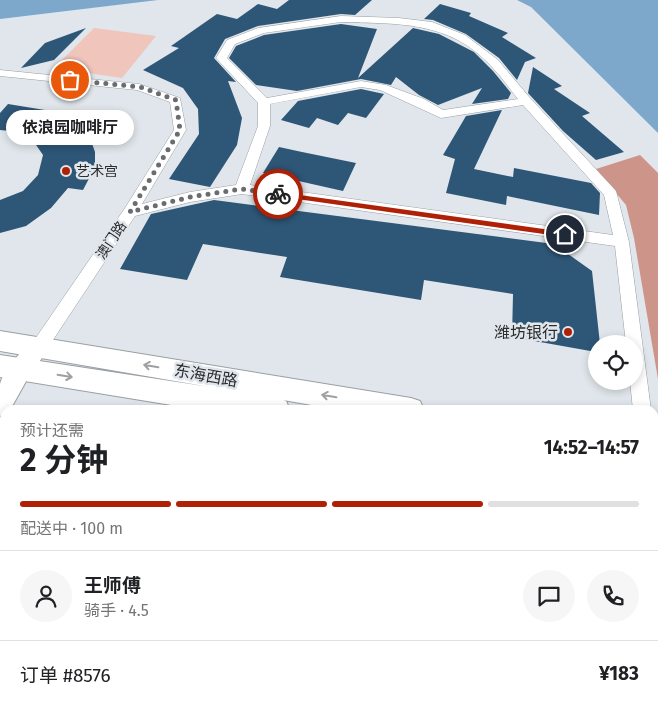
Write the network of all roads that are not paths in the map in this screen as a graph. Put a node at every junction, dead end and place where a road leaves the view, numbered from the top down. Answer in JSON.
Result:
{"nodes":[{"id":1,"x":0,"y":73,"type":"edge"},
{"id":2,"x":526,"y":101,"type":"junction"},
{"id":3,"x":264,"y":102,"type":"junction"},
{"id":4,"x":242,"y":189,"type":"junction"},
{"id":5,"x":130,"y":212,"type":"junction"},
{"id":6,"x":622,"y":242,"type":"junction"},
{"id":7,"x":0,"y":341,"type":"edge"},
{"id":8,"x":39,"y":347,"type":"junction"},
{"id":9,"x":11,"y":368,"type":"edge"},
{"id":10,"x":0,"y":405,"type":"edge"},
{"id":11,"x":244,"y":405,"type":"edge"},
{"id":12,"x":381,"y":405,"type":"edge"},
{"id":13,"x":641,"y":405,"type":"edge"}],
"edges":[{"from":1,"to":5,"type":"street","name":"澳门路"},
{"from":2,"to":3,"type":"street"},
{"from":2,"to":3,"type":"street"},
{"from":2,"to":6,"type":"street"},
{"from":3,"to":4,"type":"street"},
{"from":4,"to":5,"type":"street"},
{"from":4,"to":6,"type":"street"},
{"from":5,"to":8,"type":"street","name":"澳门路"},
{"from":6,"to":13,"type":"street"},
{"from":7,"to":8,"type":"main road","name":"东海西路"},
{"from":8,"to":9,"type":"street"},
{"from":12,"to":8,"type":"main road","name":"东海西路","one_way":true},
{"from":9,"to":10,"type":"street"},
{"from":9,"to":11,"type":"main road","name":"东海西路","one_way":true}]}
